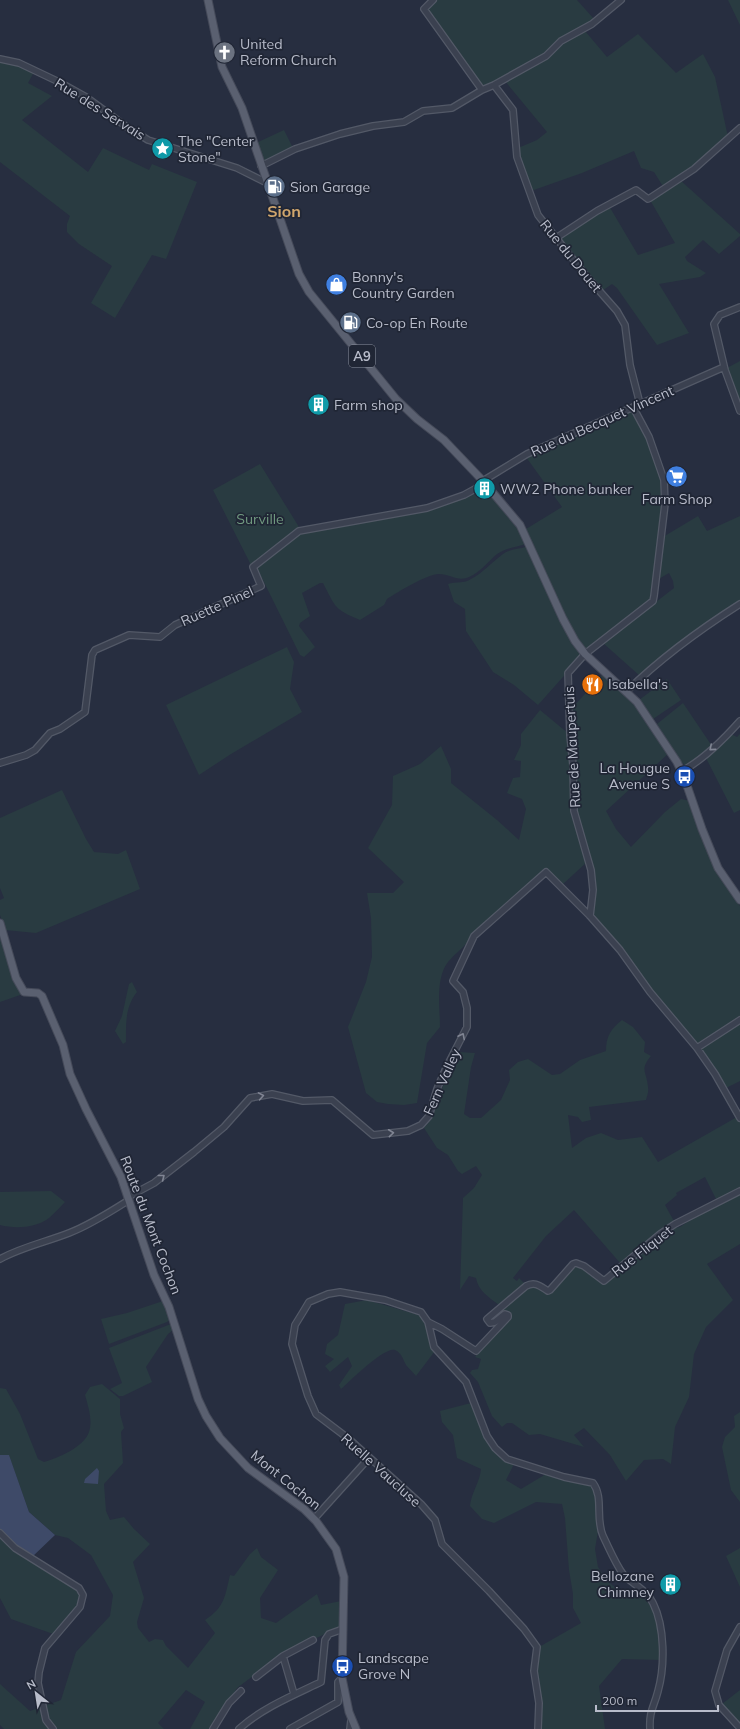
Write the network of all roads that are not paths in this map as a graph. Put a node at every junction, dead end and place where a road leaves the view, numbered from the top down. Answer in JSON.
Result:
{"nodes":[{"id":1,"x":208,"y":0,"type":"edge"},
{"id":2,"x":433,"y":0,"type":"edge"},
{"id":3,"x":621,"y":0,"type":"edge"},
{"id":4,"x":0,"y":59,"type":"edge"},
{"id":5,"x":494,"y":85,"type":"junction"},
{"id":6,"x":482,"y":90,"type":"junction"},
{"id":7,"x":740,"y":128,"type":"edge"},
{"id":8,"x":261,"y":166,"type":"junction"},
{"id":9,"x":267,"y":183,"type":"junction"},
{"id":10,"x":556,"y":238,"type":"junction"},
{"id":11,"x":740,"y":307,"type":"edge"},
{"id":12,"x":724,"y":366,"type":"junction"},
{"id":13,"x":640,"y":404,"type":"junction"},
{"id":14,"x":633,"y":407,"type":"junction"},
{"id":15,"x":740,"y":411,"type":"edge"},
{"id":16,"x":483,"y":481,"type":"junction"},
{"id":17,"x":740,"y":604,"type":"edge"},
{"id":18,"x":585,"y":654,"type":"junction"},
{"id":19,"x":627,"y":691,"type":"junction"},
{"id":20,"x":740,"y":721,"type":"edge"},
{"id":21,"x":0,"y":763,"type":"edge"},
{"id":22,"x":682,"y":772,"type":"junction"},
{"id":23,"x":740,"y":900,"type":"edge"},
{"id":24,"x":590,"y":916,"type":"junction"},
{"id":25,"x":0,"y":923,"type":"edge"},
{"id":26,"x":740,"y":1020,"type":"edge"},
{"id":27,"x":697,"y":1048,"type":"junction"},
{"id":28,"x":740,"y":1118,"type":"edge"},
{"id":29,"x":740,"y":1191,"type":"edge"},
{"id":30,"x":129,"y":1198,"type":"junction"},
{"id":31,"x":0,"y":1260,"type":"edge"},
{"id":32,"x":169,"y":1307,"type":"joint"},
{"id":33,"x":428,"y":1322,"type":"junction"},
{"id":34,"x":369,"y":1458,"type":"junction"},
{"id":35,"x":314,"y":1519,"type":"junction"},
{"id":36,"x":0,"y":1533,"type":"edge"},
{"id":37,"x":740,"y":1627,"type":"edge"},
{"id":38,"x":343,"y":1629,"type":"junction"},
{"id":39,"x":313,"y":1640,"type":"dead end"},
{"id":40,"x":282,"y":1656,"type":"junction"},
{"id":41,"x":256,"y":1677,"type":"dead end"},
{"id":42,"x":342,"y":1678,"type":"junction"},
{"id":43,"x":241,"y":1691,"type":"dead end"},
{"id":44,"x":294,"y":1694,"type":"junction"},
{"id":45,"x":351,"y":1720,"type":"junction"},
{"id":46,"x":740,"y":1728,"type":"edge"},
{"id":47,"x":53,"y":1729,"type":"edge"},
{"id":48,"x":213,"y":1729,"type":"edge"},
{"id":49,"x":239,"y":1729,"type":"edge"},
{"id":50,"x":290,"y":1729,"type":"edge"},
{"id":51,"x":350,"y":1729,"type":"edge"},
{"id":52,"x":356,"y":1729,"type":"edge"},
{"id":53,"x":538,"y":1729,"type":"edge"},
{"id":54,"x":650,"y":1729,"type":"edge"}],
"edges":[{"from":1,"to":8,"type":"main road","number":"A9"},
{"from":2,"to":6,"type":"street"},
{"from":3,"to":5,"type":"street"},
{"from":4,"to":9,"type":"street","name":"Rue des Servais"},
{"from":5,"to":6,"type":"street"},
{"from":5,"to":10,"type":"street","name":"Rue du Douet"},
{"from":6,"to":8,"type":"street"},
{"from":7,"to":10,"type":"street"},
{"from":8,"to":9,"type":"main road","number":"A9"},
{"from":9,"to":16,"type":"main road","number":"A9"},
{"from":10,"to":13,"type":"street","name":"Rue du Douet"},
{"from":11,"to":12,"type":"street"},
{"from":12,"to":13,"type":"street","name":"Rue du Becquet Vincent"},
{"from":12,"to":15,"type":"street"},
{"from":13,"to":14,"type":"street","name":"Rue du Becquet Vincent"},
{"from":14,"to":16,"type":"street","name":"Rue du Becquet Vincent"},
{"from":14,"to":18,"type":"street","name":"Rue de Maupertuis"},
{"from":16,"to":18,"type":"main road","number":"A9"},
{"from":16,"to":21,"type":"street","name":"Ruette Pinel"},
{"from":17,"to":19,"type":"street"},
{"from":18,"to":19,"type":"main road","number":"A9"},
{"from":18,"to":24,"type":"street","name":"Rue de Maupertuis"},
{"from":19,"to":22,"type":"main road","number":"A9"},
{"from":20,"to":22,"type":"street","one_way":true},
{"from":22,"to":23,"type":"main road","number":"A9"},
{"from":24,"to":27,"type":"street"},
{"from":30,"to":24,"type":"street","name":"Fern Valley","one_way":true},
{"from":25,"to":30,"type":"main road","name":"Route du Mont Cochon"},
{"from":26,"to":27,"type":"street"},
{"from":27,"to":28,"type":"street"},
{"from":29,"to":33,"type":"street","name":"Rue Fliquet"},
{"from":30,"to":31,"type":"street"},
{"from":30,"to":32,"type":"main road","name":"Route du Mont Cochon"},
{"from":32,"to":35,"type":"main road","name":"Mont Cochon"},
{"from":33,"to":34,"type":"street","name":"Ruelle Vaucluse"},
{"from":33,"to":54,"type":"street"},
{"from":34,"to":35,"type":"street"},
{"from":34,"to":53,"type":"street","name":"Ruelle Vaucluse"},
{"from":35,"to":38,"type":"main road","name":"Mont Cochon"},
{"from":36,"to":47,"type":"street"},
{"from":37,"to":46,"type":"street"},
{"from":38,"to":42,"type":"main road","name":"Mont Cochon"},
{"from":38,"to":44,"type":"street"},
{"from":39,"to":40,"type":"street"},
{"from":40,"to":41,"type":"street"},
{"from":40,"to":44,"type":"street"},
{"from":42,"to":45,"type":"main road","name":"Mont Cochon"},
{"from":42,"to":50,"type":"street"},
{"from":43,"to":48,"type":"street"},
{"from":44,"to":49,"type":"street"},
{"from":45,"to":51,"type":"street"},
{"from":45,"to":52,"type":"main road","name":"Mont Cochon"}]}
